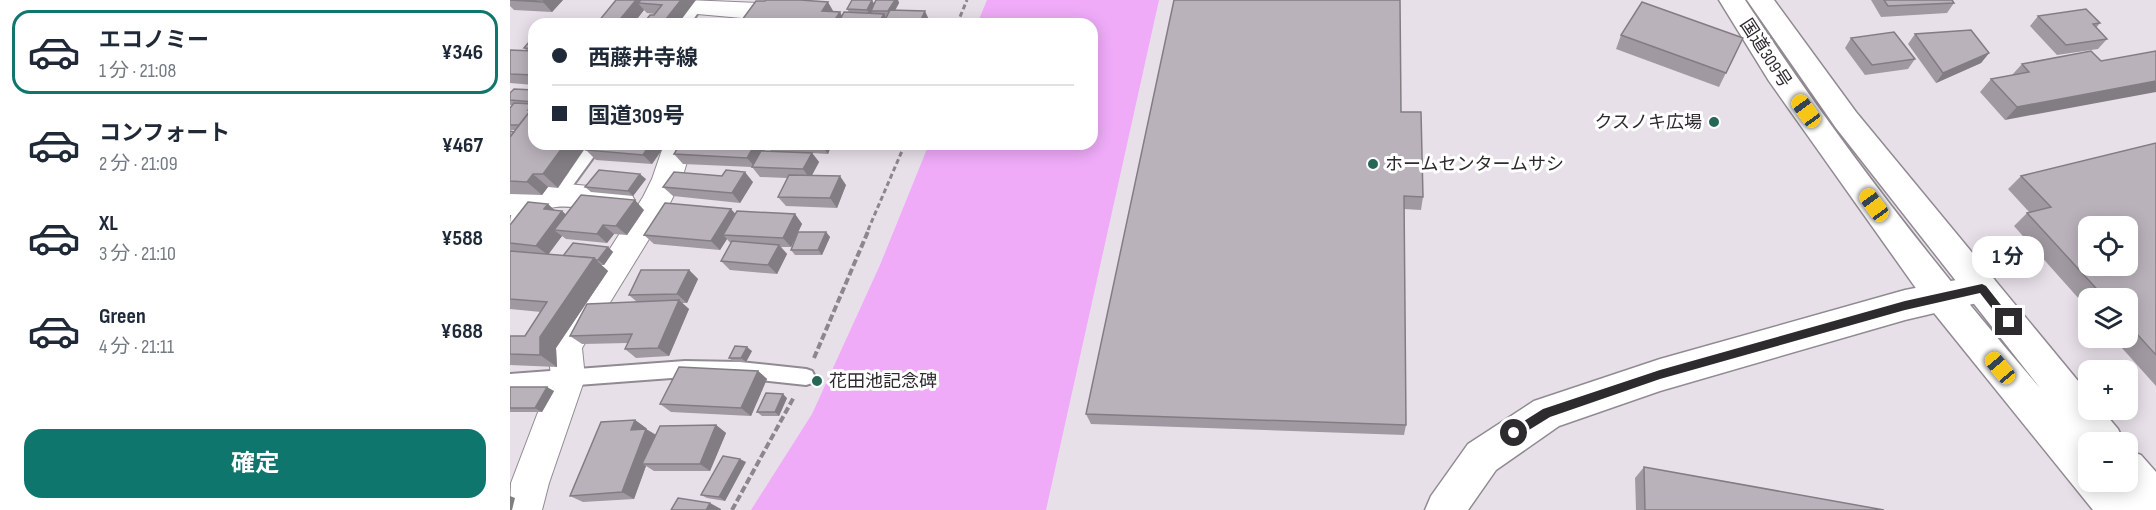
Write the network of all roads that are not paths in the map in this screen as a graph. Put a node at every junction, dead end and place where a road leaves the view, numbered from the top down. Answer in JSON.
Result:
{"nodes":[{"id":1,"x":1732,"y":0,"type":"edge"},
{"id":2,"x":1760,"y":0,"type":"edge"},
{"id":3,"x":693,"y":10,"type":"edge"},
{"id":4,"x":758,"y":12,"type":"edge"},
{"id":5,"x":591,"y":150,"type":"edge"},
{"id":6,"x":676,"y":150,"type":"edge"},
{"id":7,"x":557,"y":195,"type":"junction"},
{"id":8,"x":665,"y":206,"type":"junction"},
{"id":9,"x":516,"y":210,"type":"edge"},
{"id":10,"x":1982,"y":289,"type":"junction"},
{"id":11,"x":1942,"y":298,"type":"junction"},
{"id":12,"x":806,"y":376,"type":"road end"},
{"id":13,"x":568,"y":378,"type":"junction"},
{"id":14,"x":510,"y":382,"type":"edge"},
{"id":15,"x":2097,"y":432,"type":"edge"},
{"id":16,"x":2078,"y":462,"type":"edge"},
{"id":17,"x":2138,"y":481,"type":"edge"},
{"id":18,"x":2103,"y":492,"type":"edge"},
{"id":19,"x":521,"y":493,"type":"edge"},
{"id":20,"x":2156,"y":501,"type":"edge"},
{"id":21,"x":1445,"y":510,"type":"edge"},
{"id":22,"x":2118,"y":510,"type":"edge"}],
"edges":[{"from":1,"to":11,"type":"main road","name":"国道309号"},
{"from":2,"to":10,"type":"main road","name":"国道309号"},
{"from":3,"to":4,"type":"street"},
{"from":5,"to":7,"type":"lane"},
{"from":6,"to":8,"type":"street"},
{"from":7,"to":8,"type":"street"},
{"from":7,"to":9,"type":"street"},
{"from":8,"to":13,"type":"street"},
{"from":10,"to":11,"type":"main road"},
{"from":10,"to":15,"type":"main road","name":"国道309号"},
{"from":11,"to":16,"type":"main road","name":"国道309号"},
{"from":11,"to":21,"type":"main road"},
{"from":12,"to":13,"type":"lane"},
{"from":13,"to":14,"type":"lane"},
{"from":13,"to":19,"type":"street"},
{"from":17,"to":20,"type":"main road"},
{"from":18,"to":22,"type":"main road"}]}
